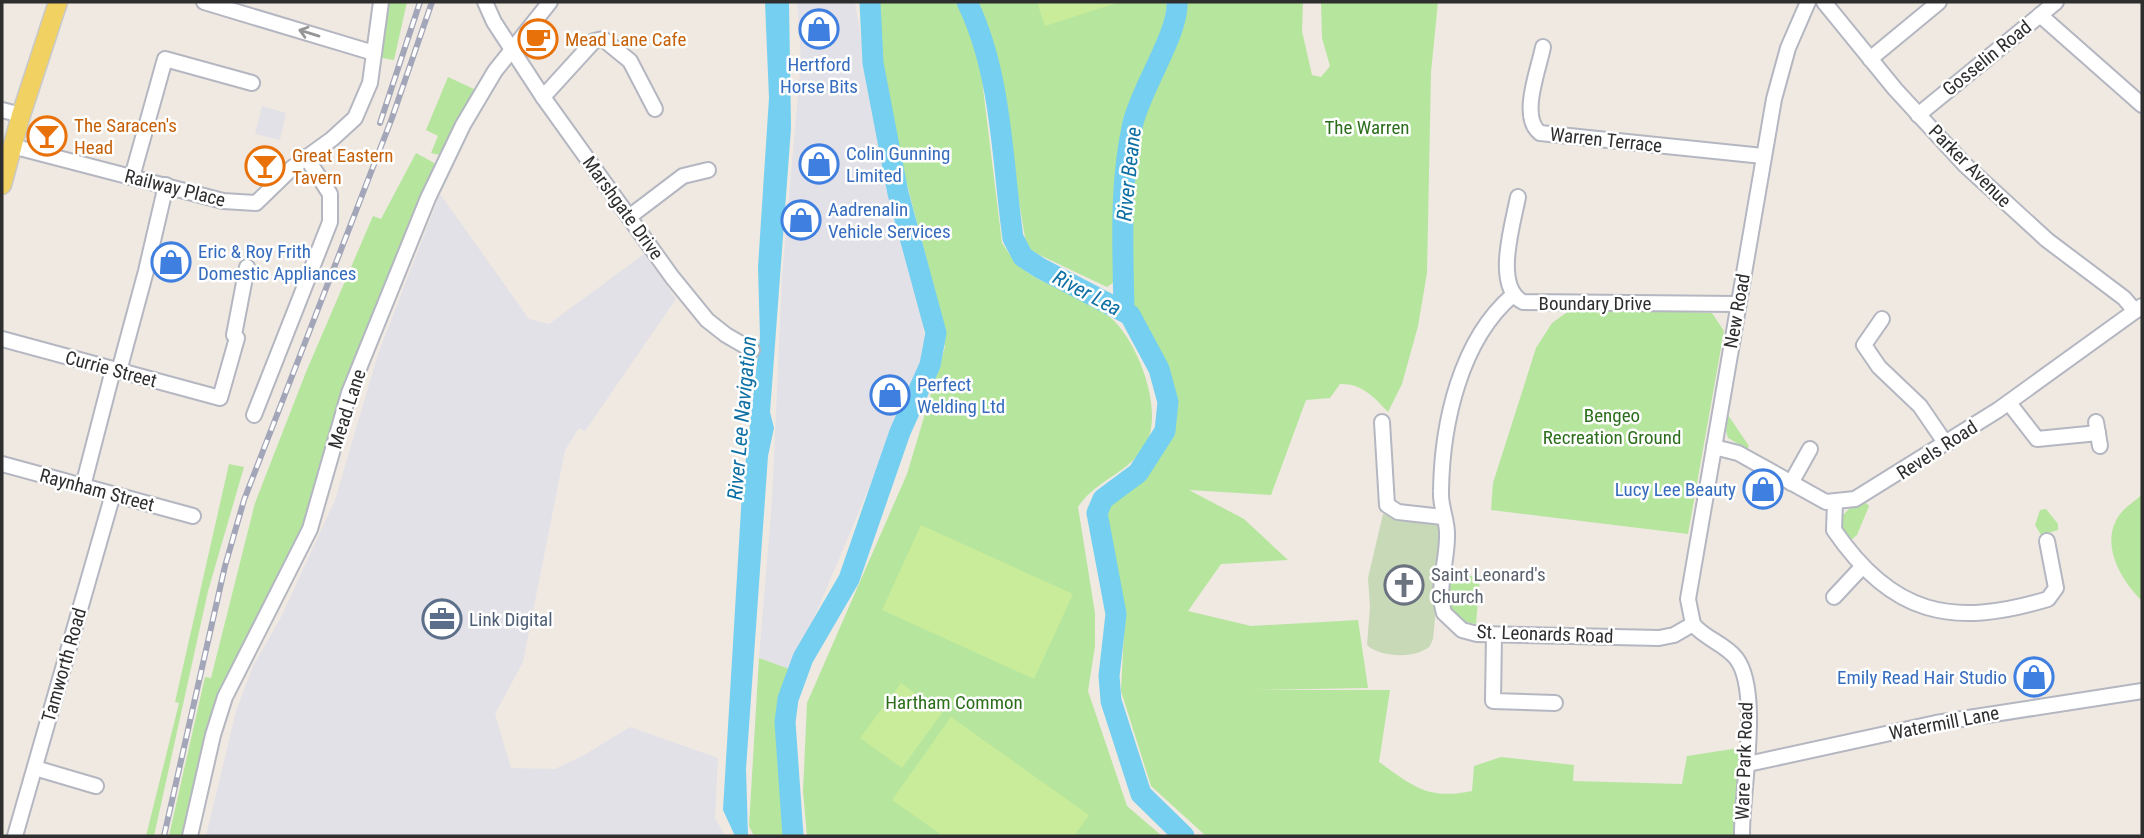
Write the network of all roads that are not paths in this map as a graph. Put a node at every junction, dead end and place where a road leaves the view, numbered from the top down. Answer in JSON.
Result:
{"nodes":[{"id":1,"x":58,"y":2,"type":"edge"},
{"id":2,"x":204,"y":2,"type":"edge"},
{"id":3,"x":381,"y":2,"type":"edge"},
{"id":4,"x":485,"y":2,"type":"edge"},
{"id":5,"x":550,"y":2,"type":"edge"},
{"id":6,"x":1808,"y":2,"type":"edge"},
{"id":7,"x":1824,"y":2,"type":"edge"},
{"id":8,"x":1939,"y":2,"type":"edge"},
{"id":9,"x":2056,"y":2,"type":"edge"},
{"id":10,"x":2040,"y":15,"type":"junction"},
{"id":11,"x":1544,"y":47,"type":"dead end"},
{"id":12,"x":512,"y":49,"type":"junction"},
{"id":13,"x":374,"y":53,"type":"junction"},
{"id":14,"x":1870,"y":59,"type":"junction"},
{"id":15,"x":252,"y":83,"type":"dead end"},
{"id":16,"x":543,"y":97,"type":"junction"},
{"id":17,"x":2142,"y":105,"type":"edge"},
{"id":18,"x":654,"y":109,"type":"dead end"},
{"id":19,"x":2,"y":110,"type":"edge"},
{"id":20,"x":21,"y":115,"type":"junction"},
{"id":21,"x":1918,"y":115,"type":"junction"},
{"id":22,"x":12,"y":146,"type":"junction"},
{"id":23,"x":1763,"y":156,"type":"junction"},
{"id":24,"x":306,"y":157,"type":"junction"},
{"id":25,"x":708,"y":170,"type":"dead end"},
{"id":26,"x":132,"y":177,"type":"junction"},
{"id":27,"x":2,"y":185,"type":"edge"},
{"id":28,"x":166,"y":185,"type":"junction"},
{"id":29,"x":1518,"y":197,"type":"dead end"},
{"id":30,"x":629,"y":217,"type":"junction"},
{"id":31,"x":247,"y":267,"type":"dead end"},
{"id":32,"x":1513,"y":295,"type":"junction"},
{"id":33,"x":1738,"y":304,"type":"junction"},
{"id":34,"x":2139,"y":308,"type":"edge"},
{"id":35,"x":1882,"y":319,"type":"dead end"},
{"id":36,"x":2,"y":338,"type":"edge"},
{"id":37,"x":752,"y":350,"type":"dead end"},
{"id":38,"x":116,"y":370,"type":"junction"},
{"id":39,"x":2008,"y":403,"type":"junction"},
{"id":40,"x":254,"y":415,"type":"dead end"},
{"id":41,"x":1381,"y":422,"type":"dead end"},
{"id":42,"x":2098,"y":434,"type":"dead end"},
{"id":43,"x":1946,"y":444,"type":"junction"},
{"id":44,"x":1714,"y":447,"type":"junction"},
{"id":45,"x":1810,"y":449,"type":"dead end"},
{"id":46,"x":2,"y":464,"type":"edge"},
{"id":47,"x":1791,"y":483,"type":"junction"},
{"id":48,"x":83,"y":486,"type":"junction"},
{"id":49,"x":113,"y":494,"type":"junction"},
{"id":50,"x":1835,"y":502,"type":"junction"},
{"id":51,"x":193,"y":516,"type":"dead end"},
{"id":52,"x":1443,"y":517,"type":"junction"},
{"id":53,"x":2047,"y":541,"type":"dead end"},
{"id":54,"x":1862,"y":567,"type":"junction"},
{"id":55,"x":1834,"y":597,"type":"dead end"},
{"id":56,"x":1693,"y":624,"type":"junction"},
{"id":57,"x":1494,"y":635,"type":"junction"},
{"id":58,"x":2142,"y":691,"type":"edge"},
{"id":59,"x":1555,"y":704,"type":"dead end"},
{"id":60,"x":1748,"y":764,"type":"junction"},
{"id":61,"x":35,"y":768,"type":"junction"},
{"id":62,"x":96,"y":786,"type":"dead end"},
{"id":63,"x":15,"y":836,"type":"edge"},
{"id":64,"x":190,"y":836,"type":"edge"},
{"id":65,"x":1742,"y":836,"type":"edge"}],
"edges":[{"from":1,"to":20,"type":"main road"},
{"from":13,"to":2,"type":"street","one_way":true},
{"from":3,"to":13,"type":"street"},
{"from":4,"to":12,"type":"street","name":"Marshgate Drive"},
{"from":5,"to":12,"type":"street","name":"Mead Lane"},
{"from":6,"to":23,"type":"street","name":"New Road"},
{"from":7,"to":14,"type":"street","name":"Parker Avenue"},
{"from":8,"to":14,"type":"street"},
{"from":9,"to":10,"type":"street","name":"Gosselin Road"},
{"from":10,"to":17,"type":"street"},
{"from":10,"to":21,"type":"street","name":"Gosselin Road"},
{"from":11,"to":23,"type":"street","name":"Warren Terrace"},
{"from":12,"to":16,"type":"street","name":"Marshgate Drive"},
{"from":12,"to":64,"type":"street","name":"Mead Lane"},
{"from":13,"to":24,"type":"street"},
{"from":14,"to":21,"type":"street","name":"Parker Avenue"},
{"from":15,"to":26,"type":"street"},
{"from":16,"to":18,"type":"street"},
{"from":16,"to":30,"type":"street","name":"Marshgate Drive"},
{"from":19,"to":20,"type":"street"},
{"from":20,"to":22,"type":"main road"},
{"from":21,"to":34,"type":"street","name":"Parker Avenue"},
{"from":22,"to":26,"type":"street","name":"Railway Place"},
{"from":22,"to":27,"type":"main road"},
{"from":23,"to":33,"type":"street","name":"New Road"},
{"from":24,"to":28,"type":"street","name":"Railway Place"},
{"from":24,"to":40,"type":"street"},
{"from":25,"to":30,"type":"street"},
{"from":26,"to":28,"type":"street","name":"Railway Place"},
{"from":28,"to":38,"type":"street"},
{"from":29,"to":32,"type":"street","name":"Boundary Drive"},
{"from":30,"to":37,"type":"street","name":"Marshgate Drive"},
{"from":31,"to":38,"type":"street","name":"Currie Street"},
{"from":32,"to":33,"type":"street","name":"Boundary Drive"},
{"from":32,"to":52,"type":"street","name":"St. Leonards Road"},
{"from":33,"to":44,"type":"street","name":"New Road"},
{"from":34,"to":39,"type":"street","name":"Revels Road"},
{"from":35,"to":43,"type":"street"},
{"from":36,"to":38,"type":"street","name":"Currie Street"},
{"from":38,"to":48,"type":"street"},
{"from":39,"to":42,"type":"street"},
{"from":39,"to":43,"type":"street","name":"Revels Road"},
{"from":41,"to":52,"type":"street"},
{"from":43,"to":50,"type":"street","name":"Revels Road"},
{"from":44,"to":47,"type":"street"},
{"from":44,"to":56,"type":"street","name":"New Road"},
{"from":45,"to":47,"type":"street"},
{"from":46,"to":48,"type":"street","name":"Raynham Street"},
{"from":47,"to":50,"type":"street"},
{"from":48,"to":49,"type":"street","name":"Raynham Street"},
{"from":49,"to":51,"type":"street","name":"Raynham Street"},
{"from":49,"to":61,"type":"street","name":"Tamworth Road"},
{"from":50,"to":54,"type":"street"},
{"from":52,"to":57,"type":"street","name":"St. Leonards Road"},
{"from":53,"to":54,"type":"street"},
{"from":54,"to":55,"type":"street"},
{"from":56,"to":57,"type":"street","name":"St. Leonards Road"},
{"from":56,"to":60,"type":"street","name":"Ware Park Road"},
{"from":57,"to":59,"type":"street"},
{"from":58,"to":60,"type":"street","name":"Watermill Lane"},
{"from":60,"to":65,"type":"street","name":"Ware Park Road"},
{"from":61,"to":62,"type":"street"},
{"from":61,"to":63,"type":"street","name":"Tamworth Road"}]}
